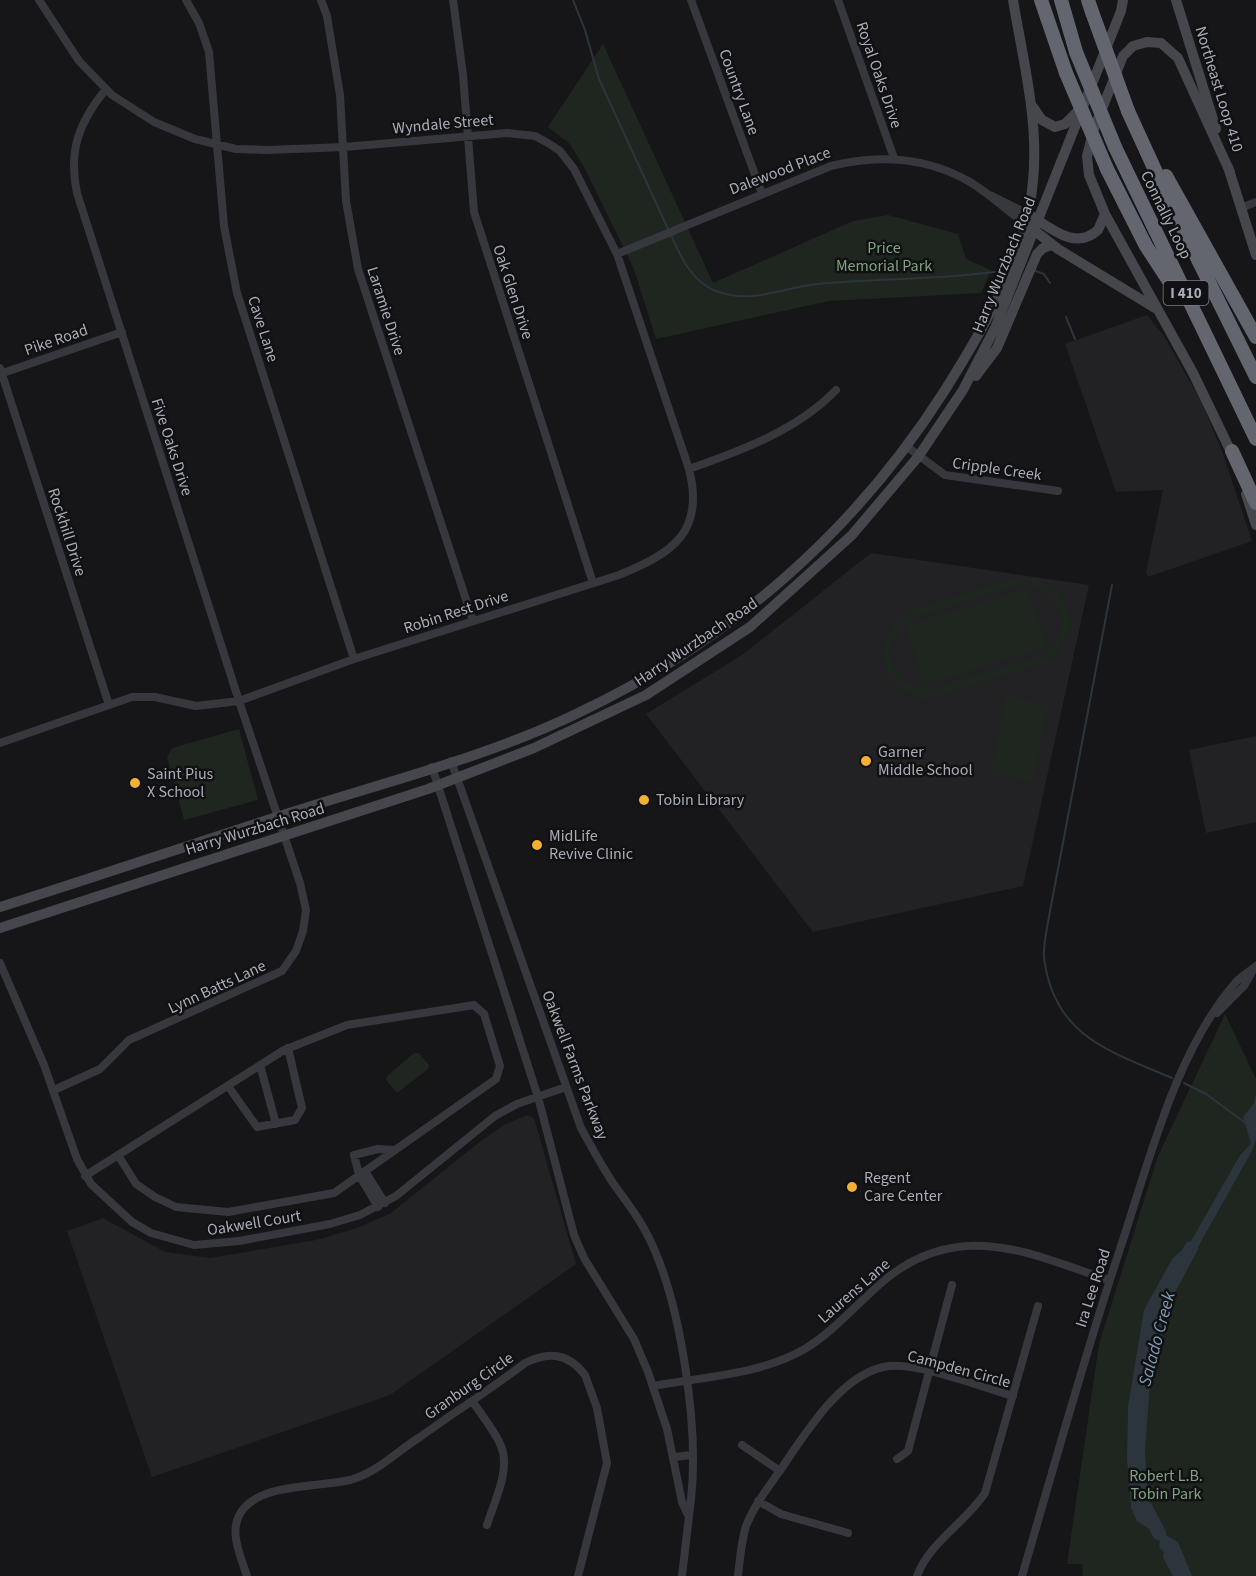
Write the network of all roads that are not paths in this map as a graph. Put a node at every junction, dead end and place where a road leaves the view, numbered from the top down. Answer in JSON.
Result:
{"nodes":[{"id":1,"x":39,"y":0,"type":"edge"},
{"id":2,"x":186,"y":0,"type":"edge"},
{"id":3,"x":321,"y":0,"type":"edge"},
{"id":4,"x":453,"y":0,"type":"edge"},
{"id":5,"x":691,"y":0,"type":"edge"},
{"id":6,"x":838,"y":0,"type":"edge"},
{"id":7,"x":1013,"y":0,"type":"edge"},
{"id":8,"x":1041,"y":0,"type":"edge"},
{"id":9,"x":1060,"y":0,"type":"edge"},
{"id":10,"x":1123,"y":0,"type":"edge"},
{"id":11,"x":1176,"y":0,"type":"edge"},
{"id":12,"x":1090,"y":6,"type":"edge"},
{"id":13,"x":106,"y":89,"type":"junction"},
{"id":14,"x":1030,"y":102,"type":"junction"},
{"id":15,"x":1086,"y":102,"type":"junction"},
{"id":16,"x":1128,"y":111,"type":"junction"},
{"id":17,"x":468,"y":135,"type":"junction"},
{"id":18,"x":218,"y":145,"type":"junction"},
{"id":19,"x":344,"y":147,"type":"junction"},
{"id":20,"x":894,"y":158,"type":"junction"},
{"id":21,"x":1230,"y":172,"type":"junction"},
{"id":22,"x":762,"y":194,"type":"junction"},
{"id":23,"x":1256,"y":201,"type":"edge"},
{"id":24,"x":1241,"y":208,"type":"junction"},
{"id":25,"x":1105,"y":214,"type":"junction"},
{"id":26,"x":1032,"y":222,"type":"junction"},
{"id":27,"x":1052,"y":245,"type":"junction"},
{"id":28,"x":617,"y":254,"type":"junction"},
{"id":29,"x":1256,"y":255,"type":"edge"},
{"id":30,"x":1158,"y":310,"type":"junction"},
{"id":31,"x":122,"y":332,"type":"junction"},
{"id":32,"x":1256,"y":337,"type":"edge"},
{"id":33,"x":1217,"y":356,"type":"junction"},
{"id":34,"x":1,"y":372,"type":"edge"},
{"id":35,"x":1256,"y":377,"type":"edge"},
{"id":36,"x":837,"y":390,"type":"dead end"},
{"id":37,"x":963,"y":390,"type":"junction"},
{"id":38,"x":1256,"y":439,"type":"edge"},
{"id":39,"x":906,"y":446,"type":"junction"},
{"id":40,"x":1232,"y":451,"type":"junction"},
{"id":41,"x":918,"y":457,"type":"junction"},
{"id":42,"x":688,"y":469,"type":"junction"},
{"id":43,"x":1058,"y":491,"type":"dead end"},
{"id":44,"x":1256,"y":503,"type":"edge"},
{"id":45,"x":1256,"y":525,"type":"edge"},
{"id":46,"x":809,"y":558,"type":"junction"},
{"id":47,"x":819,"y":567,"type":"junction"},
{"id":48,"x":593,"y":583,"type":"junction"},
{"id":49,"x":473,"y":621,"type":"junction"},
{"id":50,"x":683,"y":655,"type":"junction"},
{"id":51,"x":354,"y":659,"type":"junction"},
{"id":52,"x":691,"y":666,"type":"junction"},
{"id":53,"x":239,"y":701,"type":"junction"},
{"id":54,"x":109,"y":705,"type":"junction"},
{"id":55,"x":578,"y":714,"type":"junction"},
{"id":56,"x":552,"y":725,"type":"junction"},
{"id":57,"x":584,"y":726,"type":"junction"},
{"id":58,"x":558,"y":739,"type":"junction"},
{"id":59,"x":0,"y":743,"type":"edge"},
{"id":60,"x":451,"y":761,"type":"junction"},
{"id":61,"x":432,"y":768,"type":"junction"},
{"id":62,"x":457,"y":779,"type":"junction"},
{"id":63,"x":438,"y":786,"type":"junction"},
{"id":64,"x":279,"y":816,"type":"junction"},
{"id":65,"x":285,"y":835,"type":"junction"},
{"id":66,"x":0,"y":907,"type":"edge"},
{"id":67,"x":0,"y":928,"type":"edge"},
{"id":68,"x":0,"y":963,"type":"edge"},
{"id":69,"x":1255,"y":967,"type":"edge"},
{"id":70,"x":288,"y":1048,"type":"junction"},
{"id":71,"x":261,"y":1065,"type":"junction"},
{"id":72,"x":228,"y":1086,"type":"junction"},
{"id":73,"x":566,"y":1087,"type":"junction"},
{"id":74,"x":54,"y":1090,"type":"junction"},
{"id":75,"x":538,"y":1096,"type":"junction"},
{"id":76,"x":276,"y":1124,"type":"junction"},
{"id":77,"x":393,"y":1150,"type":"junction"},
{"id":78,"x":118,"y":1155,"type":"junction"},
{"id":79,"x":362,"y":1173,"type":"junction"},
{"id":80,"x":85,"y":1176,"type":"junction"},
{"id":81,"x":381,"y":1205,"type":"junction"},
{"id":82,"x":1108,"y":1280,"type":"junction"},
{"id":83,"x":952,"y":1285,"type":"dead end"},
{"id":84,"x":1038,"y":1306,"type":"dead end"},
{"id":85,"x":928,"y":1372,"type":"junction"},
{"id":86,"x":686,"y":1380,"type":"junction"},
{"id":87,"x":653,"y":1386,"type":"junction"},
{"id":88,"x":1013,"y":1396,"type":"junction"},
{"id":89,"x":472,"y":1402,"type":"junction"},
{"id":90,"x":742,"y":1445,"type":"dead end"},
{"id":91,"x":692,"y":1455,"type":"junction"},
{"id":92,"x":674,"y":1457,"type":"junction"},
{"id":93,"x":897,"y":1459,"type":"dead end"},
{"id":94,"x":780,"y":1471,"type":"junction"},
{"id":95,"x":758,"y":1501,"type":"junction"},
{"id":96,"x":688,"y":1515,"type":"junction"},
{"id":97,"x":487,"y":1525,"type":"dead end"},
{"id":98,"x":848,"y":1533,"type":"dead end"},
{"id":99,"x":247,"y":1576,"type":"edge"},
{"id":100,"x":578,"y":1576,"type":"edge"},
{"id":101,"x":682,"y":1576,"type":"edge"},
{"id":102,"x":738,"y":1576,"type":"edge"},
{"id":103,"x":916,"y":1576,"type":"edge"},
{"id":104,"x":1022,"y":1576,"type":"edge"}],
"edges":[{"from":1,"to":13,"type":"street","name":"Wyndale Street"},
{"from":2,"to":18,"type":"street","name":"Cave Lane"},
{"from":3,"to":19,"type":"street","name":"Laramie Drive"},
{"from":4,"to":17,"type":"street","name":"Oak Glen Drive"},
{"from":5,"to":22,"type":"street","name":"Country Lane"},
{"from":6,"to":20,"type":"street","name":"Royal Oaks Drive"},
{"from":7,"to":14,"type":"main road"},
{"from":8,"to":33,"type":"highway","bridge":true},
{"from":9,"to":33,"type":"highway","name":"Connally Loop","number":"I 410","bridge":true},
{"from":10,"to":15,"type":"main road","name":"Harry Wurzbach Road"},
{"from":11,"to":21,"type":"main road","name":"Northeast Loop 410"},
{"from":12,"to":16,"type":"highway","name":"Connally Loop","number":"I 410","bridge":true},
{"from":13,"to":18,"type":"street","name":"Wyndale Street"},
{"from":13,"to":31,"type":"street","name":"Five Oaks Drive"},
{"from":14,"to":15,"type":"main road"},
{"from":14,"to":26,"type":"main road"},
{"from":15,"to":26,"type":"main road","name":"Harry Wurzbach Road"},
{"from":16,"to":32,"type":"highway"},
{"from":16,"to":35,"type":"highway","name":"Connally Loop","number":"I 410"},
{"from":17,"to":19,"type":"street","name":"Wyndale Street"},
{"from":17,"to":28,"type":"street","name":"Wyndale Street"},
{"from":17,"to":48,"type":"street","name":"Oak Glen Drive"},
{"from":18,"to":19,"type":"street","name":"Wyndale Street"},
{"from":18,"to":51,"type":"street","name":"Cave Lane"},
{"from":19,"to":49,"type":"street","name":"Laramie Drive"},
{"from":20,"to":22,"type":"street","name":"Dalewood Place"},
{"from":20,"to":26,"type":"street","name":"Dalewood Place"},
{"from":21,"to":24,"type":"main road","name":"Northeast Loop 410"},
{"from":21,"to":25,"type":"main road"},
{"from":22,"to":28,"type":"street","name":"Dalewood Place"},
{"from":23,"to":24,"type":"street"},
{"from":24,"to":29,"type":"main road","name":"Northeast Loop 410"},
{"from":25,"to":26,"type":"main road"},
{"from":25,"to":30,"type":"main road"},
{"from":26,"to":27,"type":"main road"},
{"from":26,"to":37,"type":"main road","name":"Harry Wurzbach Road"},
{"from":26,"to":39,"type":"main road","name":"Harry Wurzbach Road"},
{"from":27,"to":30,"type":"main road"},
{"from":27,"to":37,"type":"main road"},
{"from":28,"to":42,"type":"street","name":"Wyndale Street"},
{"from":30,"to":40,"type":"main road"},
{"from":31,"to":34,"type":"street","name":"Pike Road"},
{"from":31,"to":53,"type":"street","name":"Five Oaks Drive"},
{"from":33,"to":38,"type":"highway","name":"Connally Loop","number":"I 410"},
{"from":34,"to":54,"type":"street","name":"Rockhill Drive"},
{"from":36,"to":42,"type":"street"},
{"from":37,"to":41,"type":"main road","name":"Harry Wurzbach Road"},
{"from":39,"to":41,"type":"street","name":"Cripple Creek"},
{"from":39,"to":46,"type":"main road","name":"Harry Wurzbach Road"},
{"from":40,"to":44,"type":"highway"},
{"from":40,"to":45,"type":"main road"},
{"from":41,"to":43,"type":"street","name":"Cripple Creek"},
{"from":41,"to":47,"type":"main road","name":"Harry Wurzbach Road"},
{"from":42,"to":48,"type":"street","name":"Robin Rest Drive"},
{"from":46,"to":47,"type":"street"},
{"from":46,"to":50,"type":"main road","name":"Harry Wurzbach Road"},
{"from":47,"to":52,"type":"main road","name":"Harry Wurzbach Road"},
{"from":48,"to":49,"type":"street","name":"Robin Rest Drive"},
{"from":49,"to":51,"type":"street","name":"Robin Rest Drive"},
{"from":50,"to":52,"type":"street"},
{"from":50,"to":55,"type":"main road","name":"Harry Wurzbach Road"},
{"from":51,"to":53,"type":"street","name":"Robin Rest Drive"},
{"from":52,"to":57,"type":"main road","name":"Harry Wurzbach Road"},
{"from":53,"to":54,"type":"street","name":"Robin Rest Drive"},
{"from":53,"to":64,"type":"street","name":"Five Oaks Drive"},
{"from":54,"to":59,"type":"street","name":"Robin Rest Drive"},
{"from":55,"to":56,"type":"main road","name":"Harry Wurzbach Road"},
{"from":55,"to":57,"type":"street"},
{"from":56,"to":58,"type":"street"},
{"from":56,"to":60,"type":"main road","name":"Harry Wurzbach Road"},
{"from":57,"to":58,"type":"main road","name":"Harry Wurzbach Road"},
{"from":58,"to":62,"type":"main road","name":"Harry Wurzbach Road"},
{"from":60,"to":61,"type":"main road","name":"Harry Wurzbach Road"},
{"from":60,"to":62,"type":"street","name":"Oakwell Farms Parkway"},
{"from":61,"to":63,"type":"street","name":"Oakwell Farms Parkway"},
{"from":61,"to":64,"type":"main road","name":"Harry Wurzbach Road"},
{"from":62,"to":63,"type":"main road","name":"Harry Wurzbach Road"},
{"from":62,"to":73,"type":"street","name":"Oakwell Farms Parkway"},
{"from":63,"to":65,"type":"main road","name":"Harry Wurzbach Road"},
{"from":63,"to":75,"type":"street","name":"Oakwell Farms Parkway"},
{"from":64,"to":65,"type":"street","name":"Lynn Batts Lane"},
{"from":64,"to":66,"type":"main road","name":"Harry Wurzbach Road"},
{"from":65,"to":67,"type":"main road","name":"Harry Wurzbach Road"},
{"from":65,"to":74,"type":"street","name":"Lynn Batts Lane"},
{"from":68,"to":74,"type":"street","name":"Oakwell Court"},
{"from":69,"to":82,"type":"street","name":"Ira Lee Road"},
{"from":70,"to":71,"type":"street"},
{"from":70,"to":76,"type":"street"},
{"from":70,"to":77,"type":"street"},
{"from":71,"to":72,"type":"street"},
{"from":71,"to":76,"type":"street"},
{"from":72,"to":76,"type":"street"},
{"from":72,"to":78,"type":"street"},
{"from":73,"to":75,"type":"street","name":"Oakwell Court"},
{"from":73,"to":86,"type":"street","name":"Oakwell Farms Parkway"},
{"from":74,"to":80,"type":"street","name":"Oakwell Court"},
{"from":75,"to":81,"type":"street","name":"Oakwell Court"},
{"from":75,"to":87,"type":"street","name":"Oakwell Farms Parkway"},
{"from":77,"to":79,"type":"street"},
{"from":77,"to":79,"type":"street"},
{"from":78,"to":79,"type":"street"},
{"from":78,"to":80,"type":"street"},
{"from":79,"to":81,"type":"street"},
{"from":80,"to":81,"type":"street","name":"Oakwell Court"},
{"from":82,"to":86,"type":"street","name":"Laurens Lane"},
{"from":82,"to":104,"type":"street","name":"Ira Lee Road"},
{"from":83,"to":85,"type":"street"},
{"from":84,"to":88,"type":"street"},
{"from":85,"to":88,"type":"street","name":"Campden Circle"},
{"from":85,"to":93,"type":"street"},
{"from":85,"to":94,"type":"street","name":"Campden Circle"},
{"from":86,"to":87,"type":"street","name":"Laurens Lane"},
{"from":86,"to":91,"type":"street","name":"Oakwell Farms Parkway"},
{"from":87,"to":92,"type":"street","name":"Oakwell Farms Parkway"},
{"from":88,"to":103,"type":"street","name":"Campden Circle"},
{"from":89,"to":97,"type":"street"},
{"from":89,"to":99,"type":"street","name":"Granburg Circle"},
{"from":89,"to":100,"type":"street","name":"Granburg Circle"},
{"from":90,"to":94,"type":"street"},
{"from":91,"to":92,"type":"street"},
{"from":91,"to":96,"type":"street","name":"Oakwell Farms Parkway"},
{"from":92,"to":96,"type":"street","name":"Oakwell Farms Parkway"},
{"from":94,"to":95,"type":"street","name":"Campden Circle"},
{"from":95,"to":98,"type":"street"},
{"from":95,"to":102,"type":"street","name":"Campden Circle"},
{"from":96,"to":101,"type":"street","name":"Oakwell Farms Parkway"}]}
